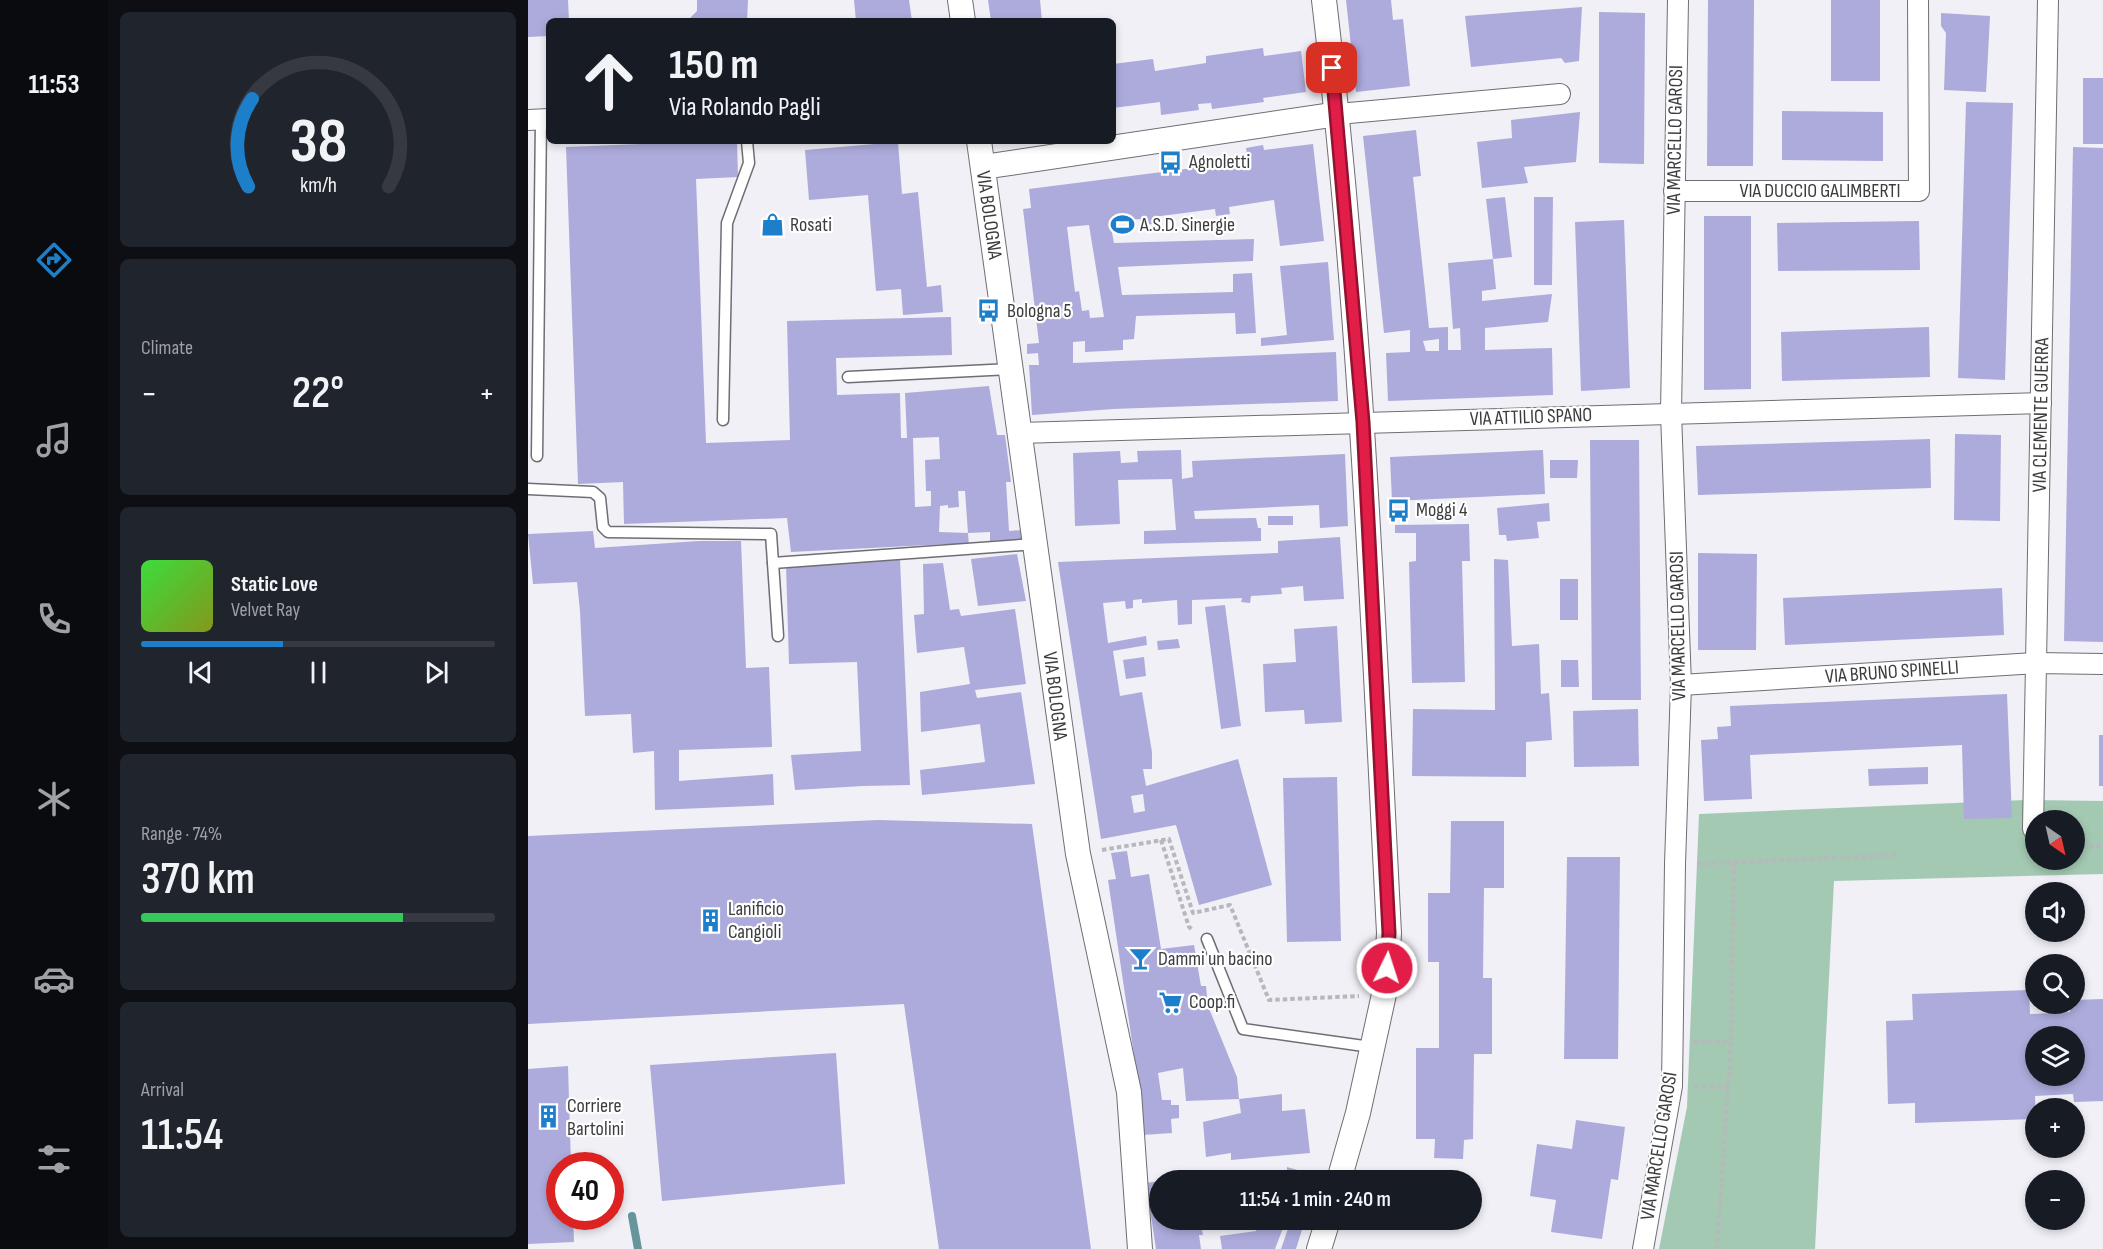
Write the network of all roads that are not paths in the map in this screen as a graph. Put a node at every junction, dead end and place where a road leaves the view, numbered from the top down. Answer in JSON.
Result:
{"nodes":[{"id":1,"x":960,"y":0,"type":"edge"},
{"id":2,"x":1324,"y":0,"type":"edge"},
{"id":3,"x":1678,"y":0,"type":"edge"},
{"id":4,"x":1918,"y":0,"type":"edge"},
{"id":5,"x":2048,"y":0,"type":"edge"},
{"id":6,"x":963,"y":18,"type":"edge"},
{"id":7,"x":1560,"y":94,"type":"dead end"},
{"id":8,"x":1338,"y":114,"type":"junction"},
{"id":9,"x":540,"y":120,"type":"edge"},
{"id":10,"x":747,"y":144,"type":"edge"},
{"id":11,"x":979,"y":144,"type":"edge"},
{"id":12,"x":983,"y":167,"type":"junction"},
{"id":13,"x":1674,"y":191,"type":"junction"},
{"id":14,"x":1011,"y":369,"type":"junction"},
{"id":15,"x":848,"y":377,"type":"dead end"},
{"id":16,"x":2041,"y":403,"type":"junction"},
{"id":17,"x":1671,"y":413,"type":"junction"},
{"id":18,"x":723,"y":420,"type":"dead end"},
{"id":19,"x":1363,"y":422,"type":"junction"},
{"id":20,"x":1020,"y":434,"type":"junction"},
{"id":21,"x":537,"y":456,"type":"dead end"},
{"id":22,"x":528,"y":489,"type":"edge"},
{"id":23,"x":1035,"y":544,"type":"junction"},
{"id":24,"x":773,"y":563,"type":"junction"},
{"id":25,"x":778,"y":636,"type":"dead end"},
{"id":26,"x":2036,"y":663,"type":"junction"},
{"id":27,"x":2103,"y":664,"type":"edge"},
{"id":28,"x":1681,"y":685,"type":"junction"},
{"id":29,"x":2033,"y":810,"type":"edge"},
{"id":30,"x":1207,"y":939,"type":"road end"},
{"id":31,"x":1371,"y":1047,"type":"junction"},
{"id":32,"x":1342,"y":1170,"type":"edge"},
{"id":33,"x":1325,"y":1230,"type":"edge"},
{"id":34,"x":1140,"y":1249,"type":"edge"},
{"id":35,"x":1319,"y":1249,"type":"edge"},
{"id":36,"x":1642,"y":1249,"type":"edge"}],
"edges":[{"from":1,"to":6,"type":"street"},
{"from":2,"to":8,"type":"street"},
{"from":3,"to":13,"type":"street","name":"VIA MARCELLO GAROSI"},
{"from":4,"to":13,"type":"street","name":"VIA DUCCIO GALIMBERTI"},
{"from":5,"to":16,"type":"street","name":"VIA CLEMENTE GUERRA"},
{"from":7,"to":8,"type":"street"},
{"from":8,"to":12,"type":"street"},
{"from":8,"to":19,"type":"street"},
{"from":9,"to":21,"type":"lane"},
{"from":10,"to":18,"type":"lane"},
{"from":11,"to":12,"type":"street","name":"VIA BOLOGNA"},
{"from":12,"to":14,"type":"street","name":"VIA BOLOGNA"},
{"from":13,"to":17,"type":"street","name":"VIA MARCELLO GAROSI"},
{"from":14,"to":15,"type":"lane"},
{"from":14,"to":20,"type":"street","name":"VIA BOLOGNA"},
{"from":16,"to":17,"type":"street","name":"VIA ATTILIO SPANO"},
{"from":16,"to":26,"type":"street","name":"VIA CLEMENTE GUERRA"},
{"from":17,"to":19,"type":"street","name":"VIA ATTILIO SPANO"},
{"from":17,"to":28,"type":"street","name":"VIA MARCELLO GAROSI"},
{"from":19,"to":20,"type":"street","name":"VIA ATTILIO SPANO"},
{"from":19,"to":31,"type":"street"},
{"from":20,"to":23,"type":"street","name":"VIA BOLOGNA"},
{"from":22,"to":24,"type":"lane"},
{"from":23,"to":24,"type":"lane"},
{"from":23,"to":34,"type":"street","name":"VIA BOLOGNA"},
{"from":24,"to":25,"type":"lane"},
{"from":26,"to":27,"type":"street","name":"VIA BRUNO SPINELLI"},
{"from":26,"to":28,"type":"street","name":"VIA BRUNO SPINELLI"},
{"from":26,"to":29,"type":"street","name":"VIA CLEMENTE GUERRA"},
{"from":28,"to":36,"type":"street","name":"VIA MARCELLO GAROSI"},
{"from":30,"to":31,"type":"lane"},
{"from":31,"to":32,"type":"street"},
{"from":33,"to":35,"type":"street"}]}
